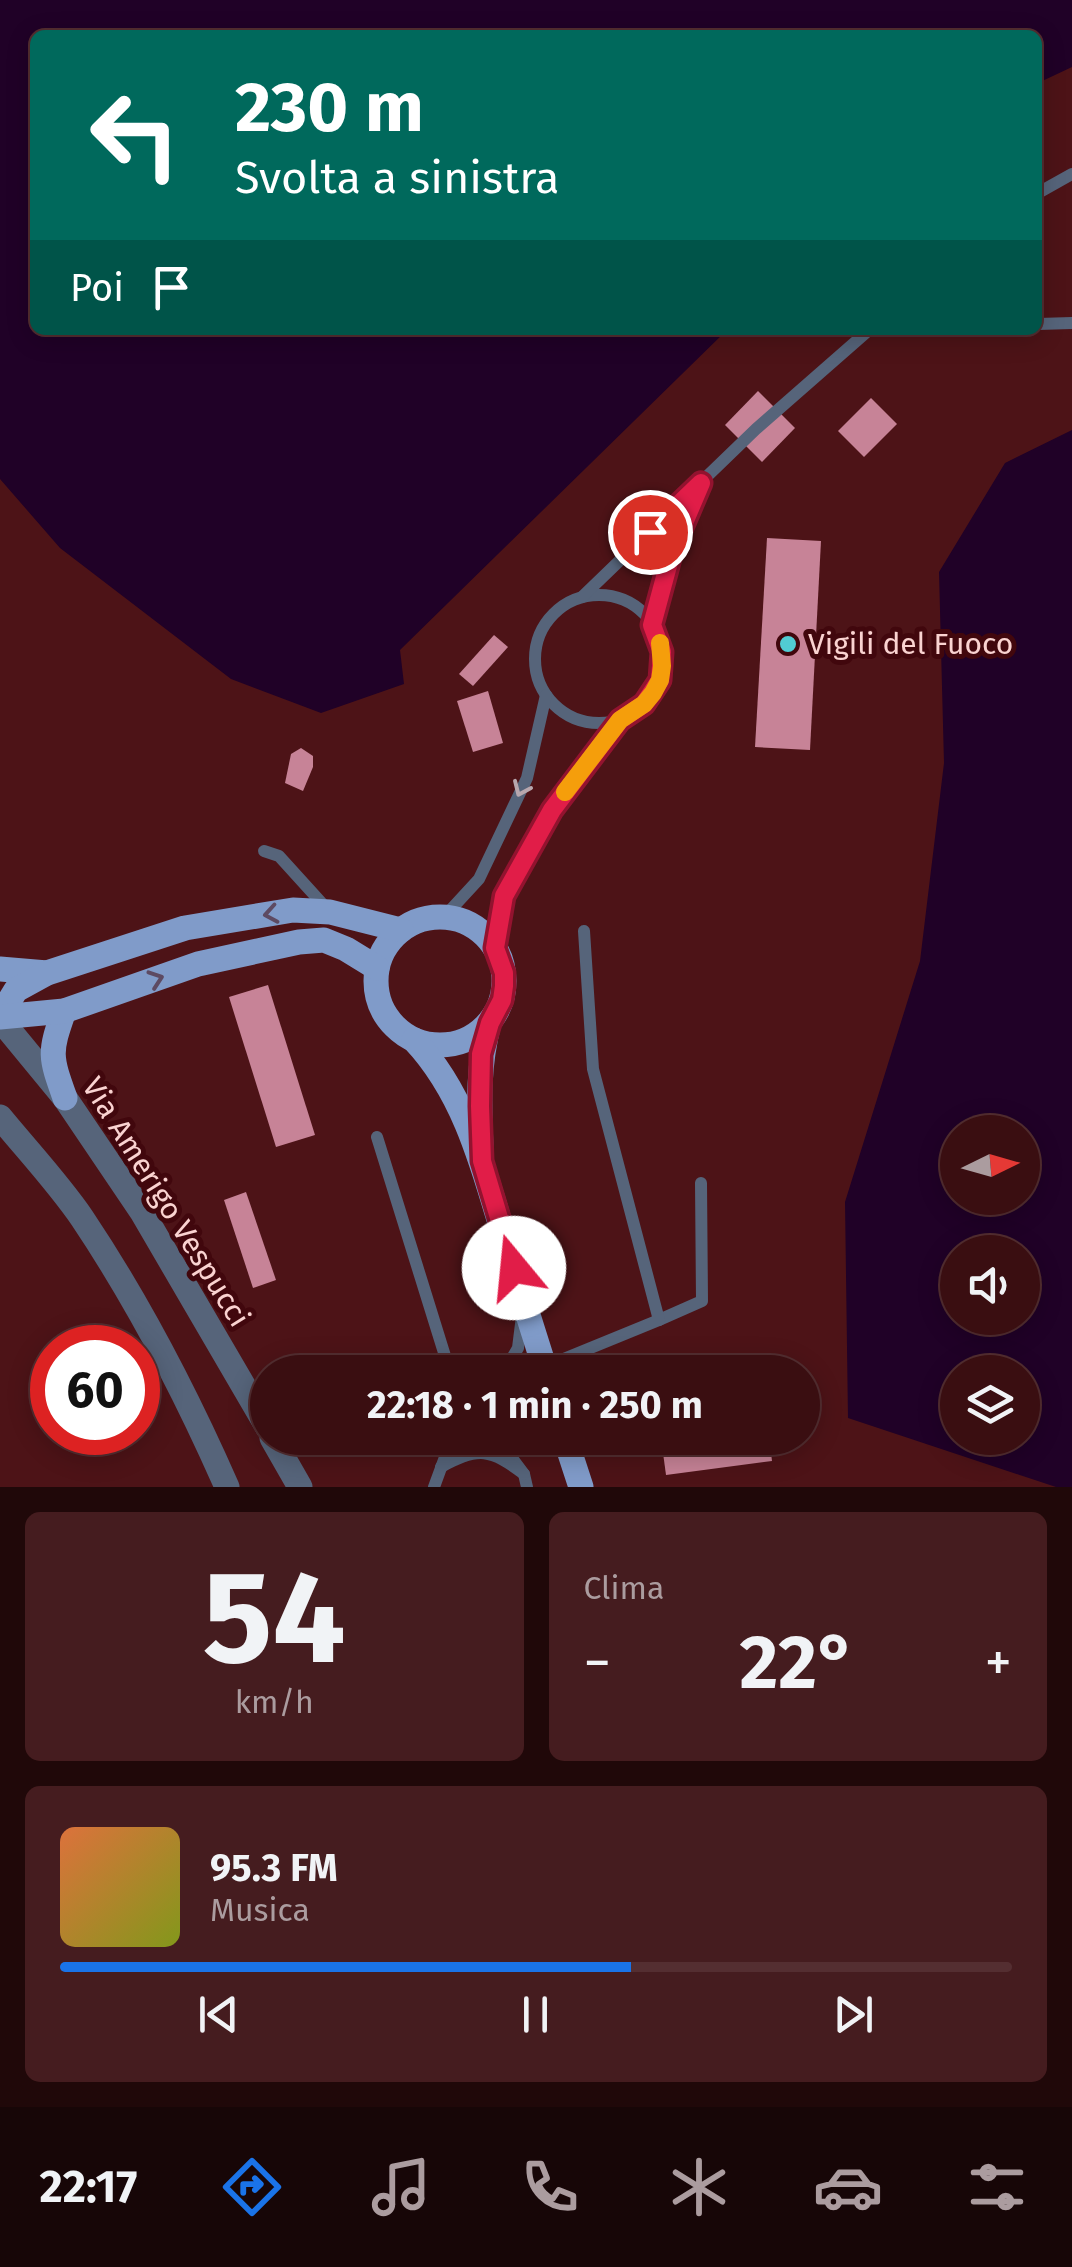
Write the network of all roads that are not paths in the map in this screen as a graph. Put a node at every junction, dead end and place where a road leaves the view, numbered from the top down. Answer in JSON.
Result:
{"nodes":[{"id":1,"x":1072,"y":174,"type":"edge"},
{"id":2,"x":1042,"y":191,"type":"edge"},
{"id":3,"x":1072,"y":323,"type":"edge"},
{"id":4,"x":1042,"y":324,"type":"edge"},
{"id":5,"x":863,"y":335,"type":"edge"},
{"id":6,"x":701,"y":483,"type":"junction"},
{"id":7,"x":582,"y":597,"type":"junction"},
{"id":8,"x":652,"y":625,"type":"junction"},
{"id":9,"x":546,"y":696,"type":"junction"},
{"id":10,"x":620,"y":720,"type":"junction"},
{"id":11,"x":264,"y":851,"type":"dead end"},
{"id":12,"x":330,"y":912,"type":"junction"},
{"id":13,"x":444,"y":917,"type":"junction"},
{"id":14,"x":401,"y":930,"type":"junction"},
{"id":15,"x":584,"y":931,"type":"dead end"},
{"id":16,"x":495,"y":948,"type":"junction"},
{"id":17,"x":377,"y":968,"type":"junction"},
{"id":18,"x":0,"y":969,"type":"edge"},
{"id":19,"x":47,"y":972,"type":"junction"},
{"id":20,"x":64,"y":1011,"type":"junction"},
{"id":21,"x":0,"y":1017,"type":"edge"},
{"id":22,"x":490,"y":1023,"type":"junction"},
{"id":23,"x":414,"y":1040,"type":"junction"},
{"id":24,"x":65,"y":1098,"type":"junction"},
{"id":25,"x":0,"y":1117,"type":"edge"},
{"id":26,"x":377,"y":1136,"type":"dead end"},
{"id":27,"x":482,"y":1161,"type":"junction"},
{"id":28,"x":701,"y":1183,"type":"dead end"},
{"id":29,"x":524,"y":1304,"type":"junction"},
{"id":30,"x":659,"y":1320,"type":"junction"},
{"id":31,"x":445,"y":1355,"type":"edge"},
{"id":32,"x":514,"y":1355,"type":"edge"},
{"id":33,"x":540,"y":1355,"type":"edge"},
{"id":34,"x":579,"y":1355,"type":"edge"},
{"id":35,"x":250,"y":1399,"type":"edge"},
{"id":36,"x":272,"y":1455,"type":"edge"},
{"id":37,"x":282,"y":1455,"type":"edge"},
{"id":38,"x":446,"y":1455,"type":"edge"},
{"id":39,"x":508,"y":1455,"type":"edge"},
{"id":40,"x":571,"y":1455,"type":"edge"},
{"id":41,"x":441,"y":1468,"type":"junction"},
{"id":42,"x":525,"y":1481,"type":"edge"},
{"id":43,"x":227,"y":1487,"type":"edge"},
{"id":44,"x":277,"y":1487,"type":"edge"},
{"id":45,"x":300,"y":1487,"type":"edge"},
{"id":46,"x":434,"y":1487,"type":"edge"},
{"id":47,"x":581,"y":1487,"type":"edge"}],
"edges":[{"from":1,"to":2,"type":"lane"},
{"from":3,"to":4,"type":"lane"},
{"from":5,"to":6,"type":"lane"},
{"from":6,"to":7,"type":"lane"},
{"from":6,"to":8,"type":"lane"},
{"from":7,"to":8,"type":"lane"},
{"from":7,"to":9,"type":"lane"},
{"from":8,"to":10,"type":"lane"},
{"from":9,"to":10,"type":"lane"},
{"from":9,"to":13,"type":"lane","one_way":true},
{"from":10,"to":16,"type":"lane"},
{"from":11,"to":12,"type":"lane"},
{"from":12,"to":14,"type":"main road"},
{"from":12,"to":19,"type":"main road","one_way":true},
{"from":13,"to":14,"type":"main road"},
{"from":13,"to":16,"type":"main road"},
{"from":14,"to":17,"type":"main road"},
{"from":15,"to":30,"type":"lane"},
{"from":16,"to":22,"type":"main road"},
{"from":20,"to":17,"type":"main road","one_way":true},
{"from":17,"to":23,"type":"main road"},
{"from":18,"to":19,"type":"main road"},
{"from":19,"to":21,"type":"main road"},
{"from":20,"to":21,"type":"main road"},
{"from":20,"to":24,"type":"main road"},
{"from":21,"to":24,"type":"street","name":"Via Amerigo Vespucci"},
{"from":22,"to":23,"type":"main road"},
{"from":22,"to":27,"type":"main road"},
{"from":23,"to":27,"type":"main road"},
{"from":24,"to":35,"type":"street","name":"Via Amerigo Vespucci"},
{"from":25,"to":43,"type":"street"},
{"from":26,"to":31,"type":"lane"},
{"from":27,"to":29,"type":"main road"},
{"from":28,"to":30,"type":"lane"},
{"from":29,"to":32,"type":"lane"},
{"from":29,"to":33,"type":"main road"},
{"from":30,"to":34,"type":"lane"},
{"from":36,"to":44,"type":"street","name":"Via Amerigo Vespucci"},
{"from":37,"to":45,"type":"street","name":"Via Amerigo Vespucci"},
{"from":38,"to":41,"type":"lane"},
{"from":39,"to":42,"type":"lane"},
{"from":40,"to":47,"type":"main road"},
{"from":41,"to":42,"type":"lane"},
{"from":41,"to":46,"type":"lane"}]}
